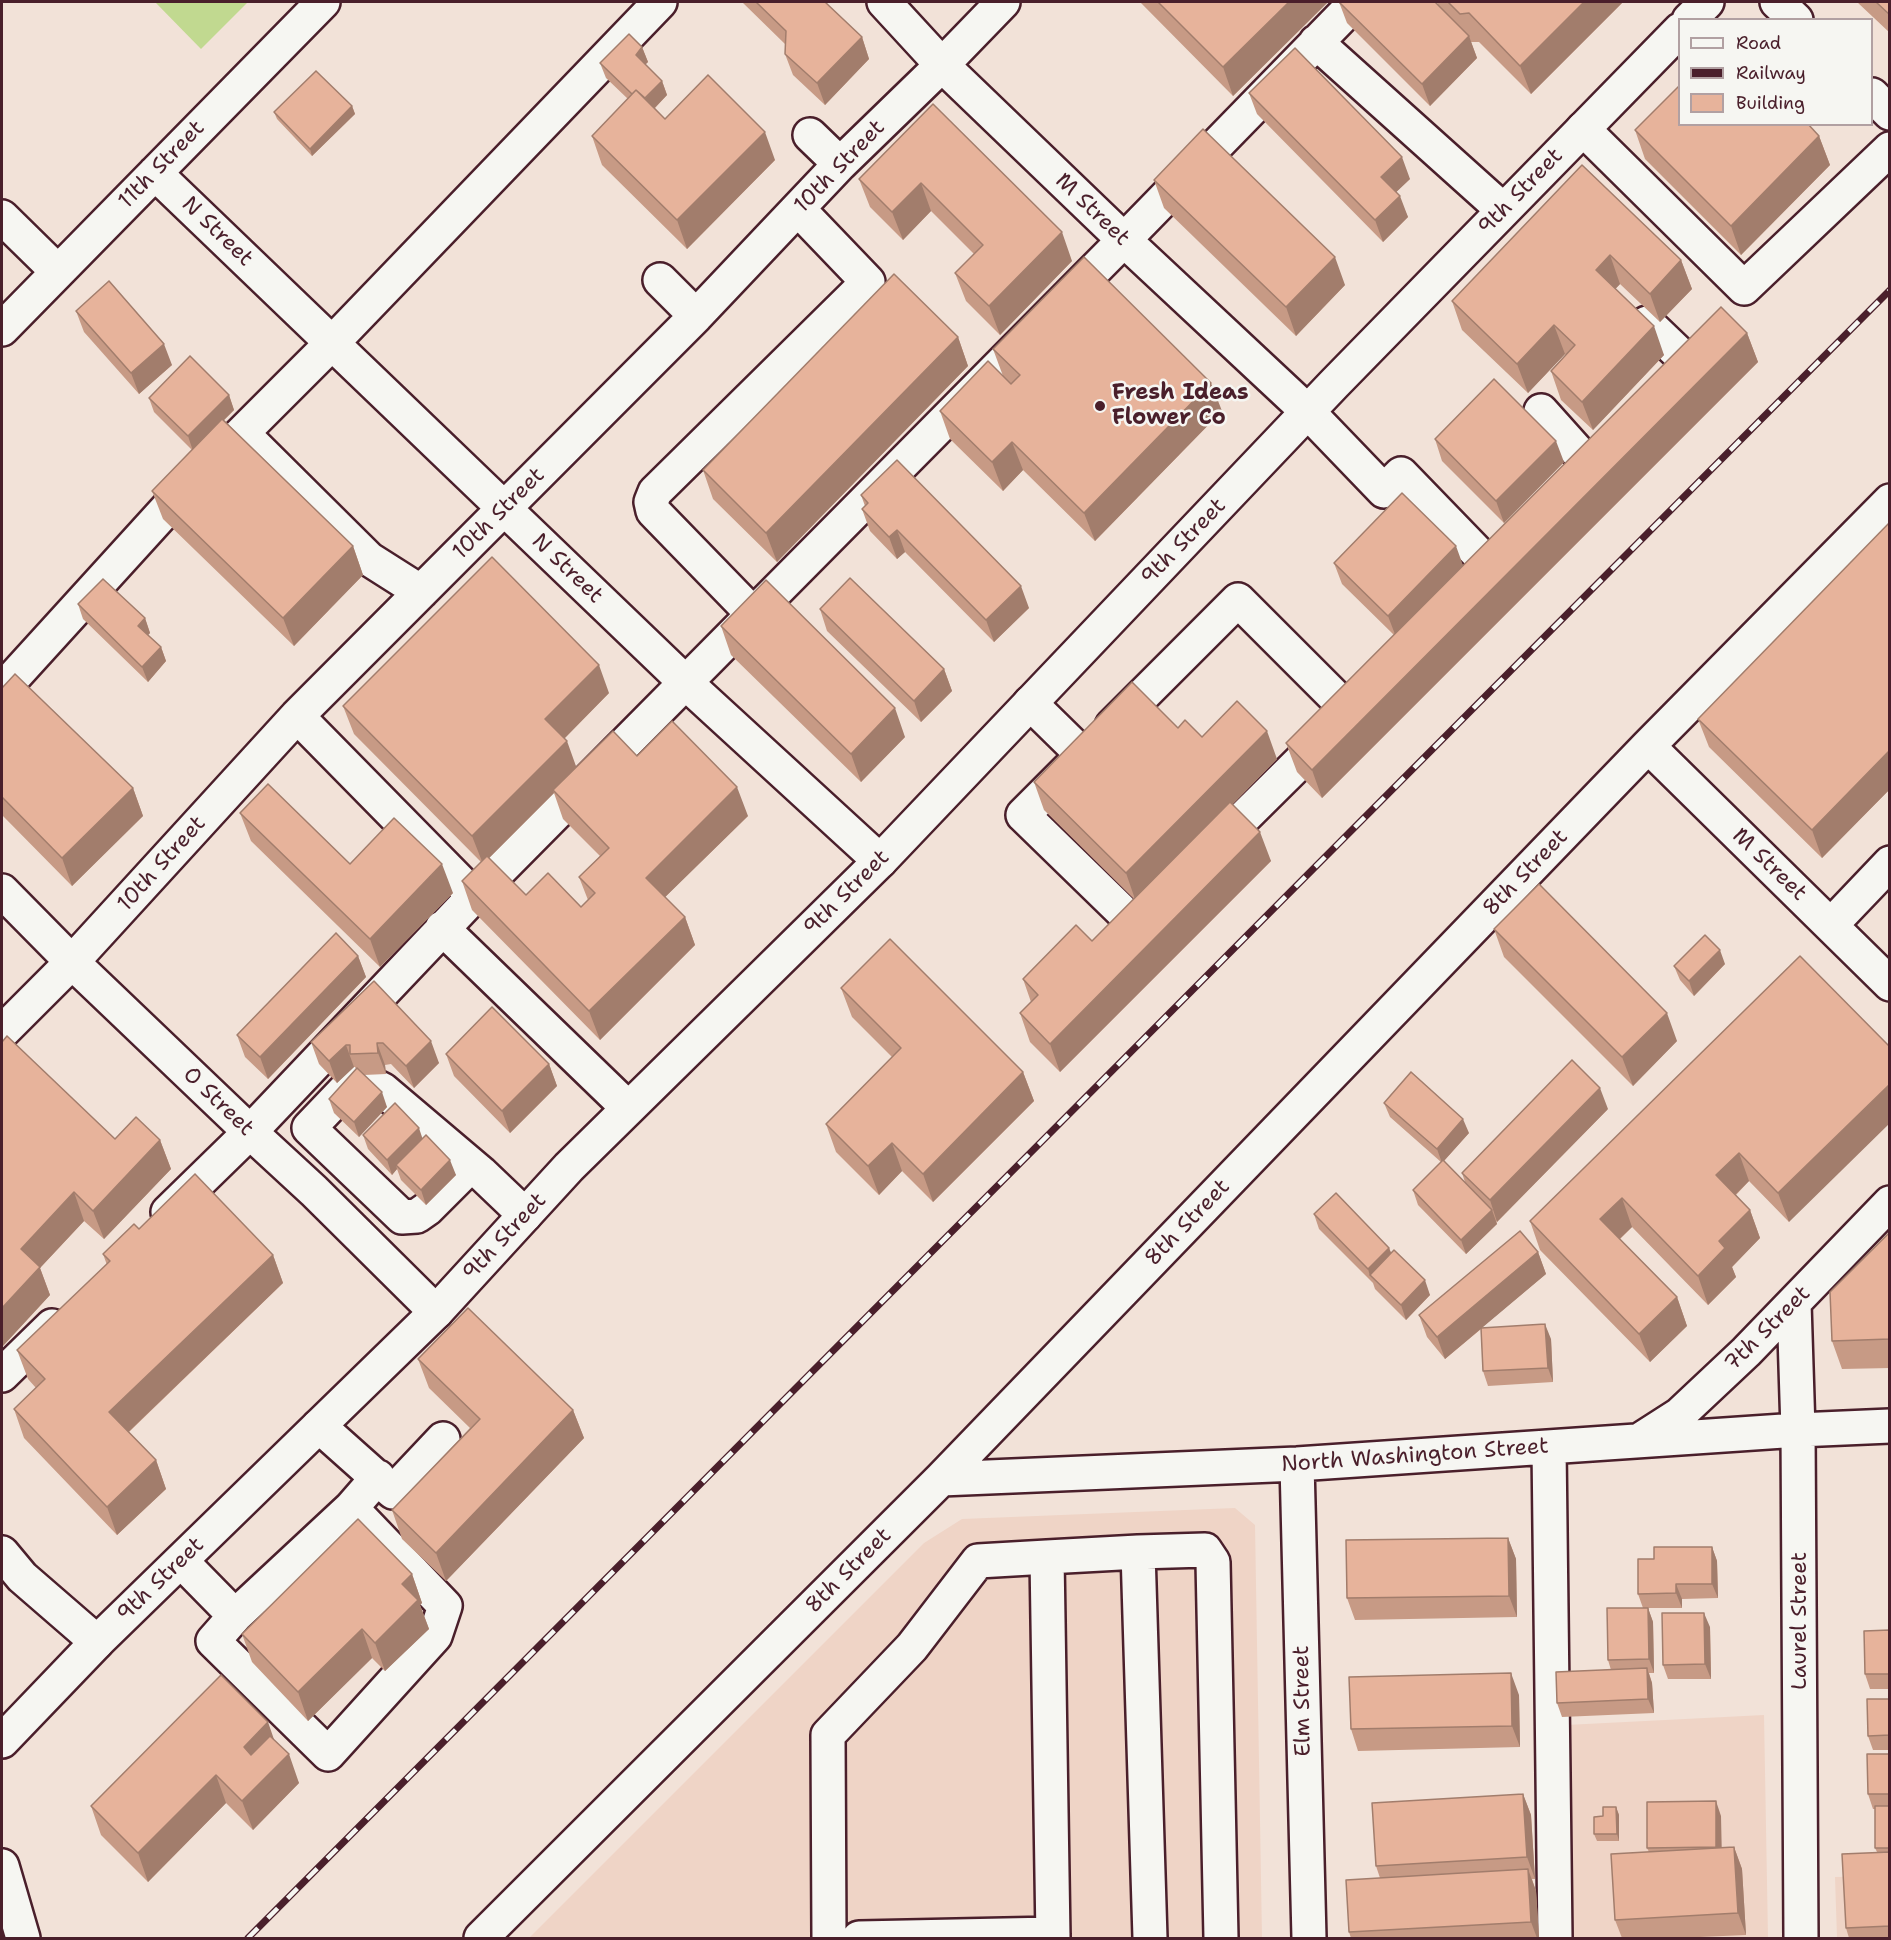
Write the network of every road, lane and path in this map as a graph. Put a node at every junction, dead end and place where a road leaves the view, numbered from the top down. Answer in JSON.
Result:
{"nodes":[{"id":1,"x":323,"y":2,"type":"edge"},
{"id":2,"x":660,"y":2,"type":"edge"},
{"id":3,"x":884,"y":2,"type":"edge"},
{"id":4,"x":1003,"y":2,"type":"edge"},
{"id":5,"x":1356,"y":2,"type":"edge"},
{"id":6,"x":1707,"y":2,"type":"edge"},
{"id":7,"x":1778,"y":2,"type":"edge"},
{"id":8,"x":1691,"y":18,"type":"edge"},
{"id":9,"x":1794,"y":18,"type":"edge"},
{"id":10,"x":1678,"y":32,"type":"edge"},
{"id":11,"x":1316,"y":42,"type":"junction"},
{"id":12,"x":942,"y":65,"type":"junction"},
{"id":13,"x":1873,"y":96,"type":"edge"},
{"id":14,"x":1890,"y":113,"type":"edge"},
{"id":15,"x":1583,"y":129,"type":"junction"},
{"id":16,"x":810,"y":135,"type":"dead end"},
{"id":17,"x":1890,"y":149,"type":"edge"},
{"id":18,"x":840,"y":164,"type":"junction"},
{"id":19,"x":155,"y":173,"type":"junction"},
{"id":20,"x":798,"y":209,"type":"junction"},
{"id":21,"x":1503,"y":210,"type":"junction"},
{"id":22,"x":2,"y":217,"type":"edge"},
{"id":23,"x":1124,"y":240,"type":"junction"},
{"id":24,"x":58,"y":272,"type":"junction"},
{"id":25,"x":660,"y":280,"type":"dead end"},
{"id":26,"x":696,"y":316,"type":"junction"},
{"id":27,"x":1647,"y":323,"type":"edge"},
{"id":28,"x":2,"y":329,"type":"edge"},
{"id":29,"x":333,"y":342,"type":"junction"},
{"id":30,"x":1695,"y":366,"type":"edge"},
{"id":31,"x":1307,"y":411,"type":"junction"},
{"id":32,"x":1540,"y":411,"type":"dead end"},
{"id":33,"x":242,"y":433,"type":"junction"},
{"id":34,"x":1593,"y":469,"type":"edge"},
{"id":35,"x":1890,"y":501,"type":"edge"},
{"id":36,"x":504,"y":509,"type":"junction"},
{"id":37,"x":1518,"y":544,"type":"edge"},
{"id":38,"x":1493,"y":569,"type":"junction"},
{"id":39,"x":421,"y":592,"type":"junction"},
{"id":40,"x":1470,"y":592,"type":"edge"},
{"id":41,"x":753,"y":614,"type":"junction"},
{"id":42,"x":686,"y":682,"type":"junction"},
{"id":43,"x":2,"y":690,"type":"edge"},
{"id":44,"x":1030,"y":703,"type":"junction"},
{"id":45,"x":297,"y":716,"type":"junction"},
{"id":46,"x":1648,"y":746,"type":"junction"},
{"id":47,"x":1083,"y":755,"type":"junction"},
{"id":48,"x":880,"y":861,"type":"junction"},
{"id":49,"x":1890,"y":863,"type":"edge"},
{"id":50,"x":2,"y":891,"type":"edge"},
{"id":51,"x":474,"y":896,"type":"junction"},
{"id":52,"x":1831,"y":925,"type":"junction"},
{"id":53,"x":442,"y":928,"type":"junction"},
{"id":54,"x":72,"y":962,"type":"junction"},
{"id":55,"x":1890,"y":984,"type":"edge"},
{"id":56,"x":2,"y":1032,"type":"edge"},
{"id":57,"x":400,"y":1105,"type":"junction"},
{"id":58,"x":628,"y":1108,"type":"junction"},
{"id":59,"x":250,"y":1132,"type":"junction"},
{"id":60,"x":420,"y":1153,"type":"junction"},
{"id":61,"x":343,"y":1161,"type":"junction"},
{"id":62,"x":471,"y":1165,"type":"junction"},
{"id":63,"x":315,"y":1191,"type":"junction"},
{"id":64,"x":378,"y":1194,"type":"junction"},
{"id":65,"x":1890,"y":1203,"type":"edge"},
{"id":66,"x":525,"y":1215,"type":"junction"},
{"id":67,"x":146,"y":1234,"type":"edge"},
{"id":68,"x":1794,"y":1303,"type":"junction"},
{"id":69,"x":69,"y":1309,"type":"edge"},
{"id":70,"x":436,"y":1312,"type":"junction"},
{"id":71,"x":2,"y":1375,"type":"edge"},
{"id":72,"x":319,"y":1426,"type":"junction"},
{"id":73,"x":1890,"y":1426,"type":"edge"},
{"id":74,"x":1798,"y":1430,"type":"junction"},
{"id":75,"x":443,"y":1439,"type":"dead end"},
{"id":76,"x":1636,"y":1442,"type":"junction"},
{"id":77,"x":1549,"y":1447,"type":"junction"},
{"id":78,"x":1297,"y":1464,"type":"junction"},
{"id":79,"x":378,"y":1477,"type":"junction"},
{"id":80,"x":941,"y":1479,"type":"junction"},
{"id":81,"x":351,"y":1508,"type":"junction"},
{"id":82,"x":1138,"y":1552,"type":"junction"},
{"id":83,"x":2,"y":1553,"type":"edge"},
{"id":84,"x":1047,"y":1557,"type":"junction"},
{"id":85,"x":181,"y":1561,"type":"junction"},
{"id":86,"x":235,"y":1616,"type":"junction"},
{"id":87,"x":97,"y":1642,"type":"junction"},
{"id":88,"x":2,"y":1741,"type":"edge"},
{"id":89,"x":2,"y":1866,"type":"edge"},
{"id":90,"x":1053,"y":1936,"type":"edge"},
{"id":91,"x":23,"y":1938,"type":"edge"},
{"id":92,"x":480,"y":1938,"type":"edge"},
{"id":93,"x":829,"y":1938,"type":"edge"},
{"id":94,"x":859,"y":1938,"type":"edge"},
{"id":95,"x":1150,"y":1938,"type":"edge"},
{"id":96,"x":1221,"y":1938,"type":"edge"},
{"id":97,"x":1310,"y":1938,"type":"edge"},
{"id":98,"x":1555,"y":1938,"type":"edge"},
{"id":99,"x":1801,"y":1938,"type":"edge"}],
"edges":[{"from":1,"to":19,"type":"street","name":"11th Street"},
{"from":2,"to":29,"type":"street"},
{"from":3,"to":12,"type":"street","name":"M Street"},
{"from":4,"to":12,"type":"street","name":"10th Street"},
{"from":5,"to":11,"type":"street"},
{"from":6,"to":8,"type":"street"},
{"from":7,"to":9,"type":"street"},
{"from":10,"to":15,"type":"street","name":"9th Street"},
{"from":11,"to":21,"type":"street"},
{"from":11,"to":23,"type":"street"},
{"from":12,"to":18,"type":"street","name":"10th Street"},
{"from":12,"to":23,"type":"street","name":"M Street"},
{"from":13,"to":14,"type":"street"},
{"from":15,"to":17,"type":"street"},
{"from":15,"to":21,"type":"street","name":"9th Street"},
{"from":16,"to":18,"type":"street"},
{"from":18,"to":20,"type":"street","name":"10th Street"},
{"from":19,"to":24,"type":"street","name":"11th Street"},
{"from":19,"to":29,"type":"street","name":"N Street"},
{"from":20,"to":26,"type":"street","name":"10th Street"},
{"from":20,"to":41,"type":"street"},
{"from":21,"to":31,"type":"street","name":"9th Street"},
{"from":22,"to":24,"type":"street"},
{"from":23,"to":31,"type":"street","name":"M Street"},
{"from":23,"to":41,"type":"street"},
{"from":24,"to":28,"type":"street","name":"11th Street"},
{"from":25,"to":26,"type":"street"},
{"from":26,"to":36,"type":"street","name":"10th Street"},
{"from":27,"to":30,"type":"street"},
{"from":29,"to":33,"type":"street"},
{"from":29,"to":36,"type":"street","name":"N Street"},
{"from":31,"to":38,"type":"street","name":"M Street"},
{"from":31,"to":44,"type":"street","name":"9th Street"},
{"from":32,"to":34,"type":"street"},
{"from":33,"to":39,"type":"street"},
{"from":33,"to":43,"type":"street"},
{"from":35,"to":46,"type":"street","name":"8th Street"},
{"from":36,"to":39,"type":"street","name":"10th Street"},
{"from":36,"to":42,"type":"street","name":"N Street"},
{"from":37,"to":38,"type":"street"},
{"from":38,"to":40,"type":"street"},
{"from":39,"to":45,"type":"street","name":"10th Street"},
{"from":41,"to":42,"type":"street"},
{"from":42,"to":48,"type":"street","name":"N Street"},
{"from":42,"to":51,"type":"street"},
{"from":44,"to":47,"type":"street"},
{"from":44,"to":48,"type":"street","name":"9th Street"},
{"from":45,"to":51,"type":"street"},
{"from":45,"to":54,"type":"street","name":"10th Street"},
{"from":46,"to":52,"type":"street","name":"M Street"},
{"from":46,"to":80,"type":"street","name":"8th Street"},
{"from":47,"to":47,"type":"street"},
{"from":48,"to":58,"type":"street","name":"9th Street"},
{"from":49,"to":52,"type":"street"},
{"from":50,"to":54,"type":"street","name":"O Street"},
{"from":51,"to":53,"type":"street"},
{"from":52,"to":55,"type":"street","name":"M Street"},
{"from":53,"to":58,"type":"street"},
{"from":53,"to":59,"type":"street"},
{"from":54,"to":56,"type":"street","name":"10th Street"},
{"from":54,"to":59,"type":"street","name":"O Street"},
{"from":57,"to":60,"type":"street"},
{"from":57,"to":61,"type":"street"},
{"from":57,"to":61,"type":"street"},
{"from":58,"to":66,"type":"street","name":"9th Street"},
{"from":59,"to":63,"type":"street","name":"O Street"},
{"from":59,"to":67,"type":"street"},
{"from":60,"to":62,"type":"street"},
{"from":60,"to":64,"type":"street"},
{"from":61,"to":63,"type":"street"},
{"from":61,"to":64,"type":"street"},
{"from":62,"to":64,"type":"street"},
{"from":62,"to":66,"type":"street"},
{"from":63,"to":70,"type":"street","name":"O Street"},
{"from":65,"to":68,"type":"street","name":"7th Street"},
{"from":66,"to":70,"type":"street","name":"9th Street"},
{"from":68,"to":74,"type":"street","name":"Laurel Street"},
{"from":68,"to":76,"type":"street","name":"7th Street"},
{"from":69,"to":71,"type":"street"},
{"from":70,"to":72,"type":"street","name":"9th Street"},
{"from":72,"to":79,"type":"street"},
{"from":72,"to":85,"type":"street","name":"9th Street"},
{"from":73,"to":74,"type":"street","name":"North Washington Street"},
{"from":74,"to":76,"type":"street","name":"North Washington Street"},
{"from":74,"to":99,"type":"street","name":"Laurel Street"},
{"from":75,"to":79,"type":"street"},
{"from":76,"to":77,"type":"street","name":"North Washington Street"},
{"from":77,"to":78,"type":"street","name":"North Washington Street"},
{"from":77,"to":98,"type":"street"},
{"from":78,"to":80,"type":"street","name":"North Washington Street"},
{"from":78,"to":97,"type":"street","name":"Elm Street"},
{"from":79,"to":81,"type":"street"},
{"from":80,"to":92,"type":"street","name":"8th Street"},
{"from":81,"to":86,"type":"street"},
{"from":81,"to":86,"type":"street"},
{"from":82,"to":84,"type":"street"},
{"from":82,"to":95,"type":"street"},
{"from":82,"to":96,"type":"street"},
{"from":83,"to":87,"type":"street"},
{"from":84,"to":90,"type":"street"},
{"from":84,"to":93,"type":"street"},
{"from":85,"to":86,"type":"street"},
{"from":85,"to":87,"type":"street","name":"9th Street"},
{"from":87,"to":88,"type":"street","name":"9th Street"},
{"from":89,"to":91,"type":"street"},
{"from":90,"to":94,"type":"street"}]}
